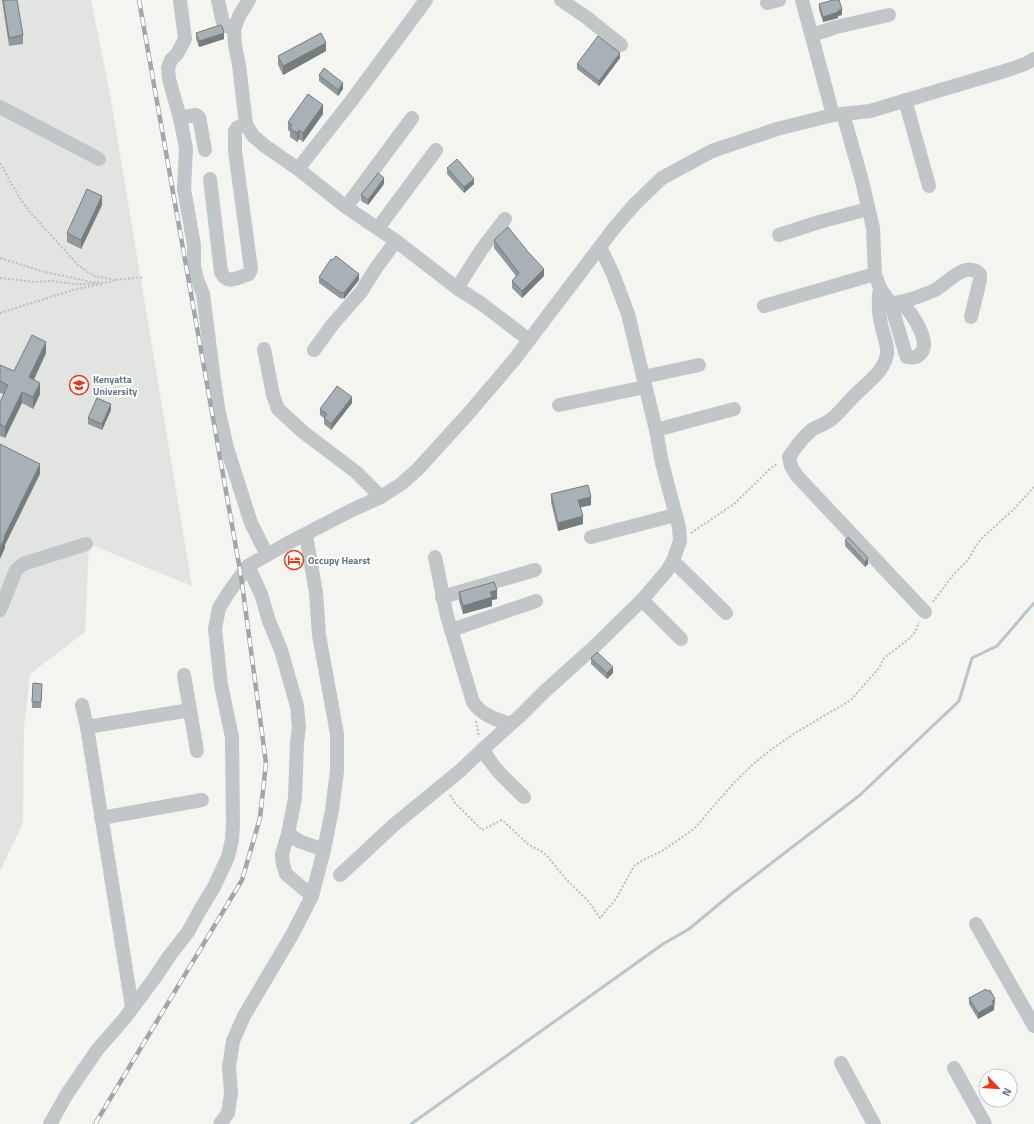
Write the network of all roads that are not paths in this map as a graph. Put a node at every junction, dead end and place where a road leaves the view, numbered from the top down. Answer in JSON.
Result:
{"nodes":[{"id":1,"x":180,"y":0,"type":"edge"},
{"id":2,"x":218,"y":0,"type":"edge"},
{"id":3,"x":249,"y":0,"type":"edge"},
{"id":4,"x":426,"y":0,"type":"edge"},
{"id":5,"x":561,"y":0,"type":"edge"},
{"id":6,"x":802,"y":0,"type":"edge"},
{"id":7,"x":890,"y":15,"type":"dead end"},
{"id":8,"x":234,"y":30,"type":"junction"},
{"id":9,"x":812,"y":35,"type":"junction"},
{"id":10,"x":621,"y":45,"type":"dead end"},
{"id":11,"x":1034,"y":59,"type":"edge"},
{"id":12,"x":905,"y":100,"type":"junction"},
{"id":13,"x":0,"y":107,"type":"edge"},
{"id":14,"x":838,"y":114,"type":"junction"},
{"id":15,"x":180,"y":118,"type":"junction"},
{"id":16,"x":412,"y":118,"type":"dead end"},
{"id":17,"x":246,"y":124,"type":"junction"},
{"id":18,"x":204,"y":150,"type":"dead end"},
{"id":19,"x":436,"y":150,"type":"dead end"},
{"id":20,"x":99,"y":159,"type":"dead end"},
{"id":21,"x":298,"y":169,"type":"junction"},
{"id":22,"x":210,"y":179,"type":"dead end"},
{"id":23,"x":929,"y":186,"type":"dead end"},
{"id":24,"x":346,"y":207,"type":"junction"},
{"id":25,"x":868,"y":209,"type":"junction"},
{"id":26,"x":505,"y":219,"type":"dead end"},
{"id":27,"x":378,"y":228,"type":"junction"},
{"id":28,"x":779,"y":235,"type":"dead end"},
{"id":29,"x":396,"y":240,"type":"junction"},
{"id":30,"x":600,"y":247,"type":"junction"},
{"id":31,"x":875,"y":274,"type":"junction"},
{"id":32,"x":457,"y":288,"type":"junction"},
{"id":33,"x":880,"y":288,"type":"junction"},
{"id":34,"x":764,"y":306,"type":"dead end"},
{"id":35,"x":971,"y":317,"type":"dead end"},
{"id":36,"x":529,"y":340,"type":"junction"},
{"id":37,"x":264,"y":348,"type":"dead end"},
{"id":38,"x":314,"y":350,"type":"dead end"},
{"id":39,"x":699,"y":365,"type":"dead end"},
{"id":40,"x":644,"y":382,"type":"junction"},
{"id":41,"x":559,"y":405,"type":"dead end"},
{"id":42,"x":734,"y":409,"type":"dead end"},
{"id":43,"x":656,"y":430,"type":"junction"},
{"id":44,"x":381,"y":497,"type":"junction"},
{"id":45,"x":676,"y":515,"type":"junction"},
{"id":46,"x":306,"y":535,"type":"junction"},
{"id":47,"x":591,"y":537,"type":"dead end"},
{"id":48,"x":86,"y":544,"type":"dead end"},
{"id":49,"x":267,"y":555,"type":"junction"},
{"id":50,"x":435,"y":557,"type":"dead end"},
{"id":51,"x":673,"y":561,"type":"junction"},
{"id":52,"x":248,"y":566,"type":"junction"},
{"id":53,"x":535,"y":570,"type":"dead end"},
{"id":54,"x":442,"y":597,"type":"junction"},
{"id":55,"x":642,"y":600,"type":"junction"},
{"id":56,"x":536,"y":601,"type":"dead end"},
{"id":57,"x":0,"y":610,"type":"edge"},
{"id":58,"x":925,"y":612,"type":"road end"},
{"id":59,"x":726,"y":613,"type":"dead end"},
{"id":60,"x":451,"y":630,"type":"junction"},
{"id":61,"x":681,"y":639,"type":"dead end"},
{"id":62,"x":184,"y":675,"type":"dead end"},
{"id":63,"x":82,"y":705,"type":"dead end"},
{"id":64,"x":190,"y":710,"type":"junction"},
{"id":65,"x":511,"y":724,"type":"junction"},
{"id":66,"x":87,"y":727,"type":"junction"},
{"id":67,"x":483,"y":749,"type":"junction"},
{"id":68,"x":198,"y":752,"type":"dead end"},
{"id":69,"x":524,"y":797,"type":"dead end"},
{"id":70,"x":202,"y":800,"type":"dead end"},
{"id":71,"x":101,"y":818,"type":"junction"},
{"id":72,"x":288,"y":834,"type":"junction"},
{"id":73,"x":324,"y":850,"type":"junction"},
{"id":74,"x":340,"y":875,"type":"dead end"},
{"id":75,"x":312,"y":896,"type":"junction"},
{"id":76,"x":976,"y":924,"type":"dead end"},
{"id":77,"x":132,"y":1007,"type":"junction"},
{"id":78,"x":1034,"y":1026,"type":"edge"},
{"id":79,"x":841,"y":1063,"type":"dead end"},
{"id":80,"x":954,"y":1068,"type":"dead end"},
{"id":81,"x":50,"y":1124,"type":"edge"},
{"id":82,"x":220,"y":1124,"type":"edge"},
{"id":83,"x":874,"y":1124,"type":"edge"},
{"id":84,"x":985,"y":1124,"type":"edge"}],
"edges":[{"from":1,"to":15,"type":"street"},
{"from":2,"to":8,"type":"street"},
{"from":3,"to":8,"type":"street"},
{"from":4,"to":21,"type":"street"},
{"from":5,"to":10,"type":"street"},
{"from":6,"to":9,"type":"street"},
{"from":7,"to":9,"type":"street"},
{"from":8,"to":17,"type":"street"},
{"from":9,"to":14,"type":"street"},
{"from":11,"to":12,"type":"street"},
{"from":12,"to":14,"type":"street"},
{"from":12,"to":23,"type":"street"},
{"from":13,"to":20,"type":"street"},
{"from":14,"to":25,"type":"street"},
{"from":14,"to":30,"type":"street"},
{"from":15,"to":18,"type":"street"},
{"from":15,"to":49,"type":"street"},
{"from":16,"to":24,"type":"street"},
{"from":17,"to":21,"type":"street"},
{"from":17,"to":22,"type":"street"},
{"from":19,"to":27,"type":"street"},
{"from":21,"to":24,"type":"street"},
{"from":24,"to":27,"type":"street"},
{"from":25,"to":28,"type":"street"},
{"from":25,"to":31,"type":"street"},
{"from":26,"to":32,"type":"street"},
{"from":27,"to":29,"type":"street"},
{"from":29,"to":32,"type":"street"},
{"from":29,"to":38,"type":"street"},
{"from":30,"to":36,"type":"street"},
{"from":30,"to":40,"type":"street"},
{"from":31,"to":33,"type":"street"},
{"from":31,"to":34,"type":"street"},
{"from":32,"to":36,"type":"street"},
{"from":33,"to":35,"type":"street"},
{"from":33,"to":58,"type":"street"},
{"from":36,"to":44,"type":"street"},
{"from":37,"to":44,"type":"street"},
{"from":39,"to":40,"type":"street"},
{"from":40,"to":41,"type":"street"},
{"from":40,"to":43,"type":"street"},
{"from":42,"to":43,"type":"street"},
{"from":43,"to":45,"type":"street"},
{"from":44,"to":46,"type":"street"},
{"from":45,"to":47,"type":"street"},
{"from":45,"to":51,"type":"street"},
{"from":46,"to":49,"type":"street"},
{"from":46,"to":73,"type":"street"},
{"from":48,"to":57,"type":"street"},
{"from":49,"to":52,"type":"street"},
{"from":50,"to":54,"type":"street"},
{"from":51,"to":55,"type":"street"},
{"from":51,"to":59,"type":"street"},
{"from":52,"to":72,"type":"street"},
{"from":52,"to":77,"type":"street"},
{"from":53,"to":54,"type":"street"},
{"from":54,"to":60,"type":"street"},
{"from":55,"to":61,"type":"street"},
{"from":55,"to":65,"type":"street"},
{"from":56,"to":60,"type":"street"},
{"from":60,"to":65,"type":"street"},
{"from":62,"to":64,"type":"street"},
{"from":63,"to":66,"type":"street"},
{"from":64,"to":66,"type":"street"},
{"from":64,"to":68,"type":"street"},
{"from":65,"to":67,"type":"street"},
{"from":66,"to":71,"type":"street"},
{"from":67,"to":69,"type":"street"},
{"from":67,"to":74,"type":"street"},
{"from":70,"to":71,"type":"street"},
{"from":71,"to":77,"type":"street"},
{"from":72,"to":73,"type":"street"},
{"from":72,"to":75,"type":"street"},
{"from":73,"to":75,"type":"street"},
{"from":75,"to":82,"type":"street"},
{"from":76,"to":78,"type":"street"},
{"from":77,"to":81,"type":"street"},
{"from":79,"to":83,"type":"street"},
{"from":80,"to":84,"type":"street"}]}
